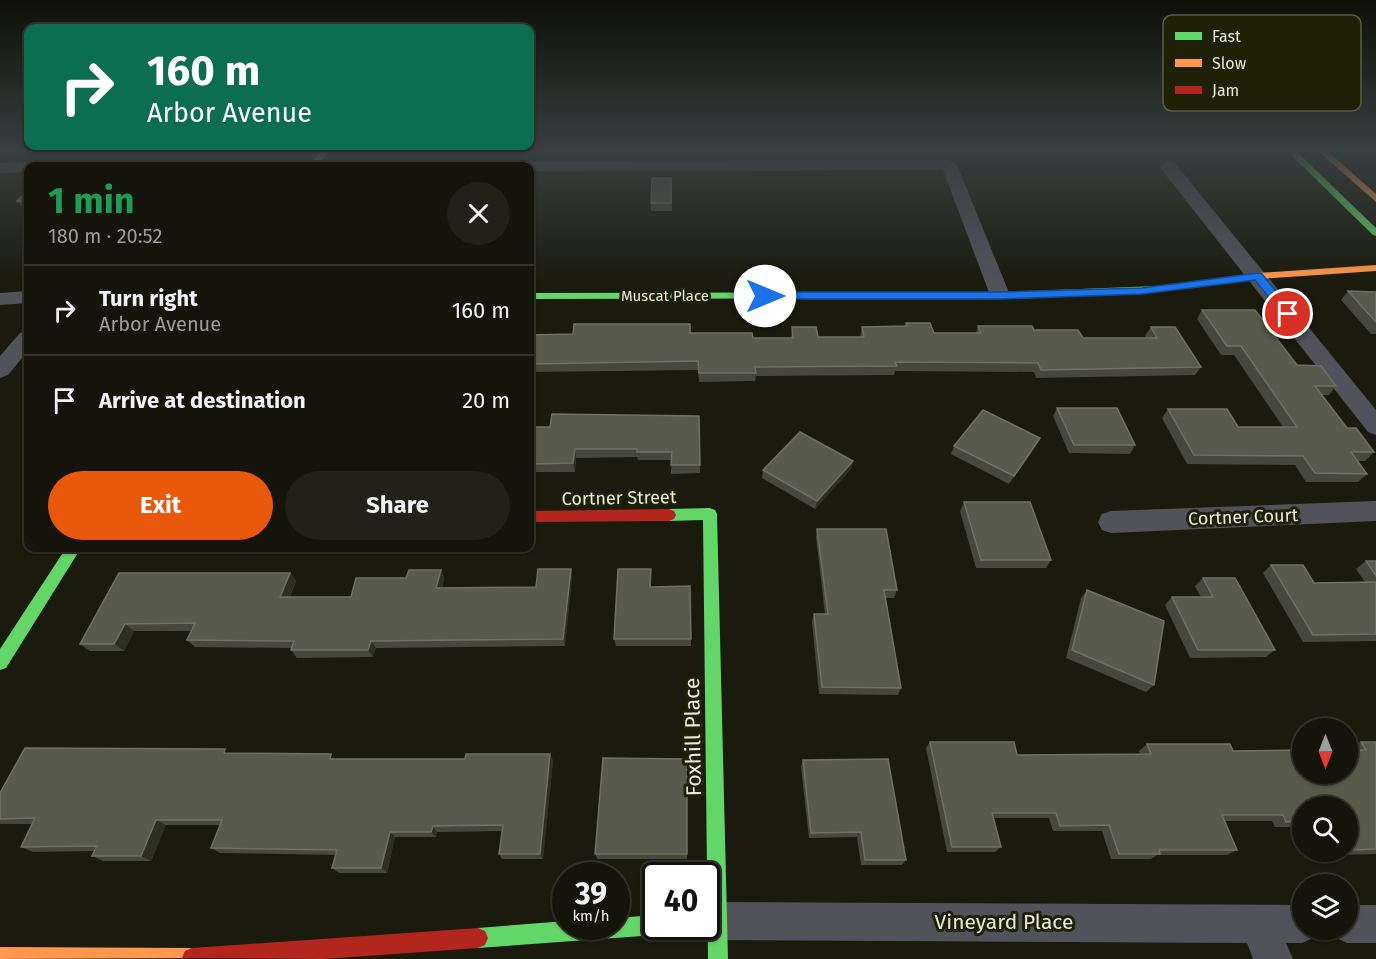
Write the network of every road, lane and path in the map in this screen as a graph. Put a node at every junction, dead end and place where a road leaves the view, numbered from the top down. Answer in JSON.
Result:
{"nodes":[{"id":1,"x":960,"y":194,"type":"edge"},
{"id":2,"x":1190,"y":194,"type":"edge"},
{"id":3,"x":1335,"y":194,"type":"edge"},
{"id":4,"x":1376,"y":233,"type":"edge"},
{"id":5,"x":1376,"y":268,"type":"edge"},
{"id":6,"x":1258,"y":276,"type":"junction"},
{"id":7,"x":534,"y":296,"type":"edge"},
{"id":8,"x":1000,"y":296,"type":"junction"},
{"id":9,"x":24,"y":297,"type":"edge"},
{"id":10,"x":0,"y":299,"type":"edge"},
{"id":11,"x":24,"y":343,"type":"edge"},
{"id":12,"x":0,"y":370,"type":"edge"},
{"id":13,"x":1376,"y":426,"type":"edge"},
{"id":14,"x":1376,"y":511,"type":"edge"},
{"id":15,"x":710,"y":514,"type":"joint"},
{"id":16,"x":534,"y":517,"type":"edge"},
{"id":17,"x":1111,"y":522,"type":"dead end"},
{"id":18,"x":71,"y":552,"type":"edge"},
{"id":19,"x":0,"y":663,"type":"edge"},
{"id":20,"x":712,"y":862,"type":"edge"},
{"id":21,"x":720,"y":920,"type":"edge"},
{"id":22,"x":1258,"y":924,"type":"junction"},
{"id":23,"x":1292,"y":924,"type":"edge"},
{"id":24,"x":1358,"y":924,"type":"edge"},
{"id":25,"x":1376,"y":924,"type":"edge"},
{"id":26,"x":642,"y":926,"type":"edge"},
{"id":27,"x":715,"y":940,"type":"edge"},
{"id":28,"x":0,"y":957,"type":"edge"},
{"id":29,"x":207,"y":958,"type":"edge"},
{"id":30,"x":718,"y":959,"type":"edge"},
{"id":31,"x":1273,"y":959,"type":"edge"}],
"edges":[{"from":1,"to":8,"type":"street"},
{"from":2,"to":6,"type":"street"},
{"from":3,"to":4,"type":"street"},
{"from":5,"to":6,"type":"street","name":"Muscat Place"},
{"from":6,"to":8,"type":"street","name":"Muscat Place"},
{"from":6,"to":13,"type":"street"},
{"from":7,"to":8,"type":"street","name":"Muscat Place"},
{"from":9,"to":10,"type":"street"},
{"from":11,"to":12,"type":"street"},
{"from":14,"to":17,"type":"street","name":"Cortner Court"},
{"from":15,"to":16,"type":"street","name":"Cortner Street"},
{"from":15,"to":20,"type":"street","name":"Foxhill Place"},
{"from":18,"to":19,"type":"street"},
{"from":21,"to":22,"type":"street","name":"Vineyard Place"},
{"from":22,"to":23,"type":"street","name":"Vineyard Place"},
{"from":22,"to":31,"type":"street"},
{"from":24,"to":25,"type":"street"},
{"from":26,"to":29,"type":"street"},
{"from":27,"to":30,"type":"street","name":"Foxhill Place"},
{"from":28,"to":29,"type":"street"}]}
